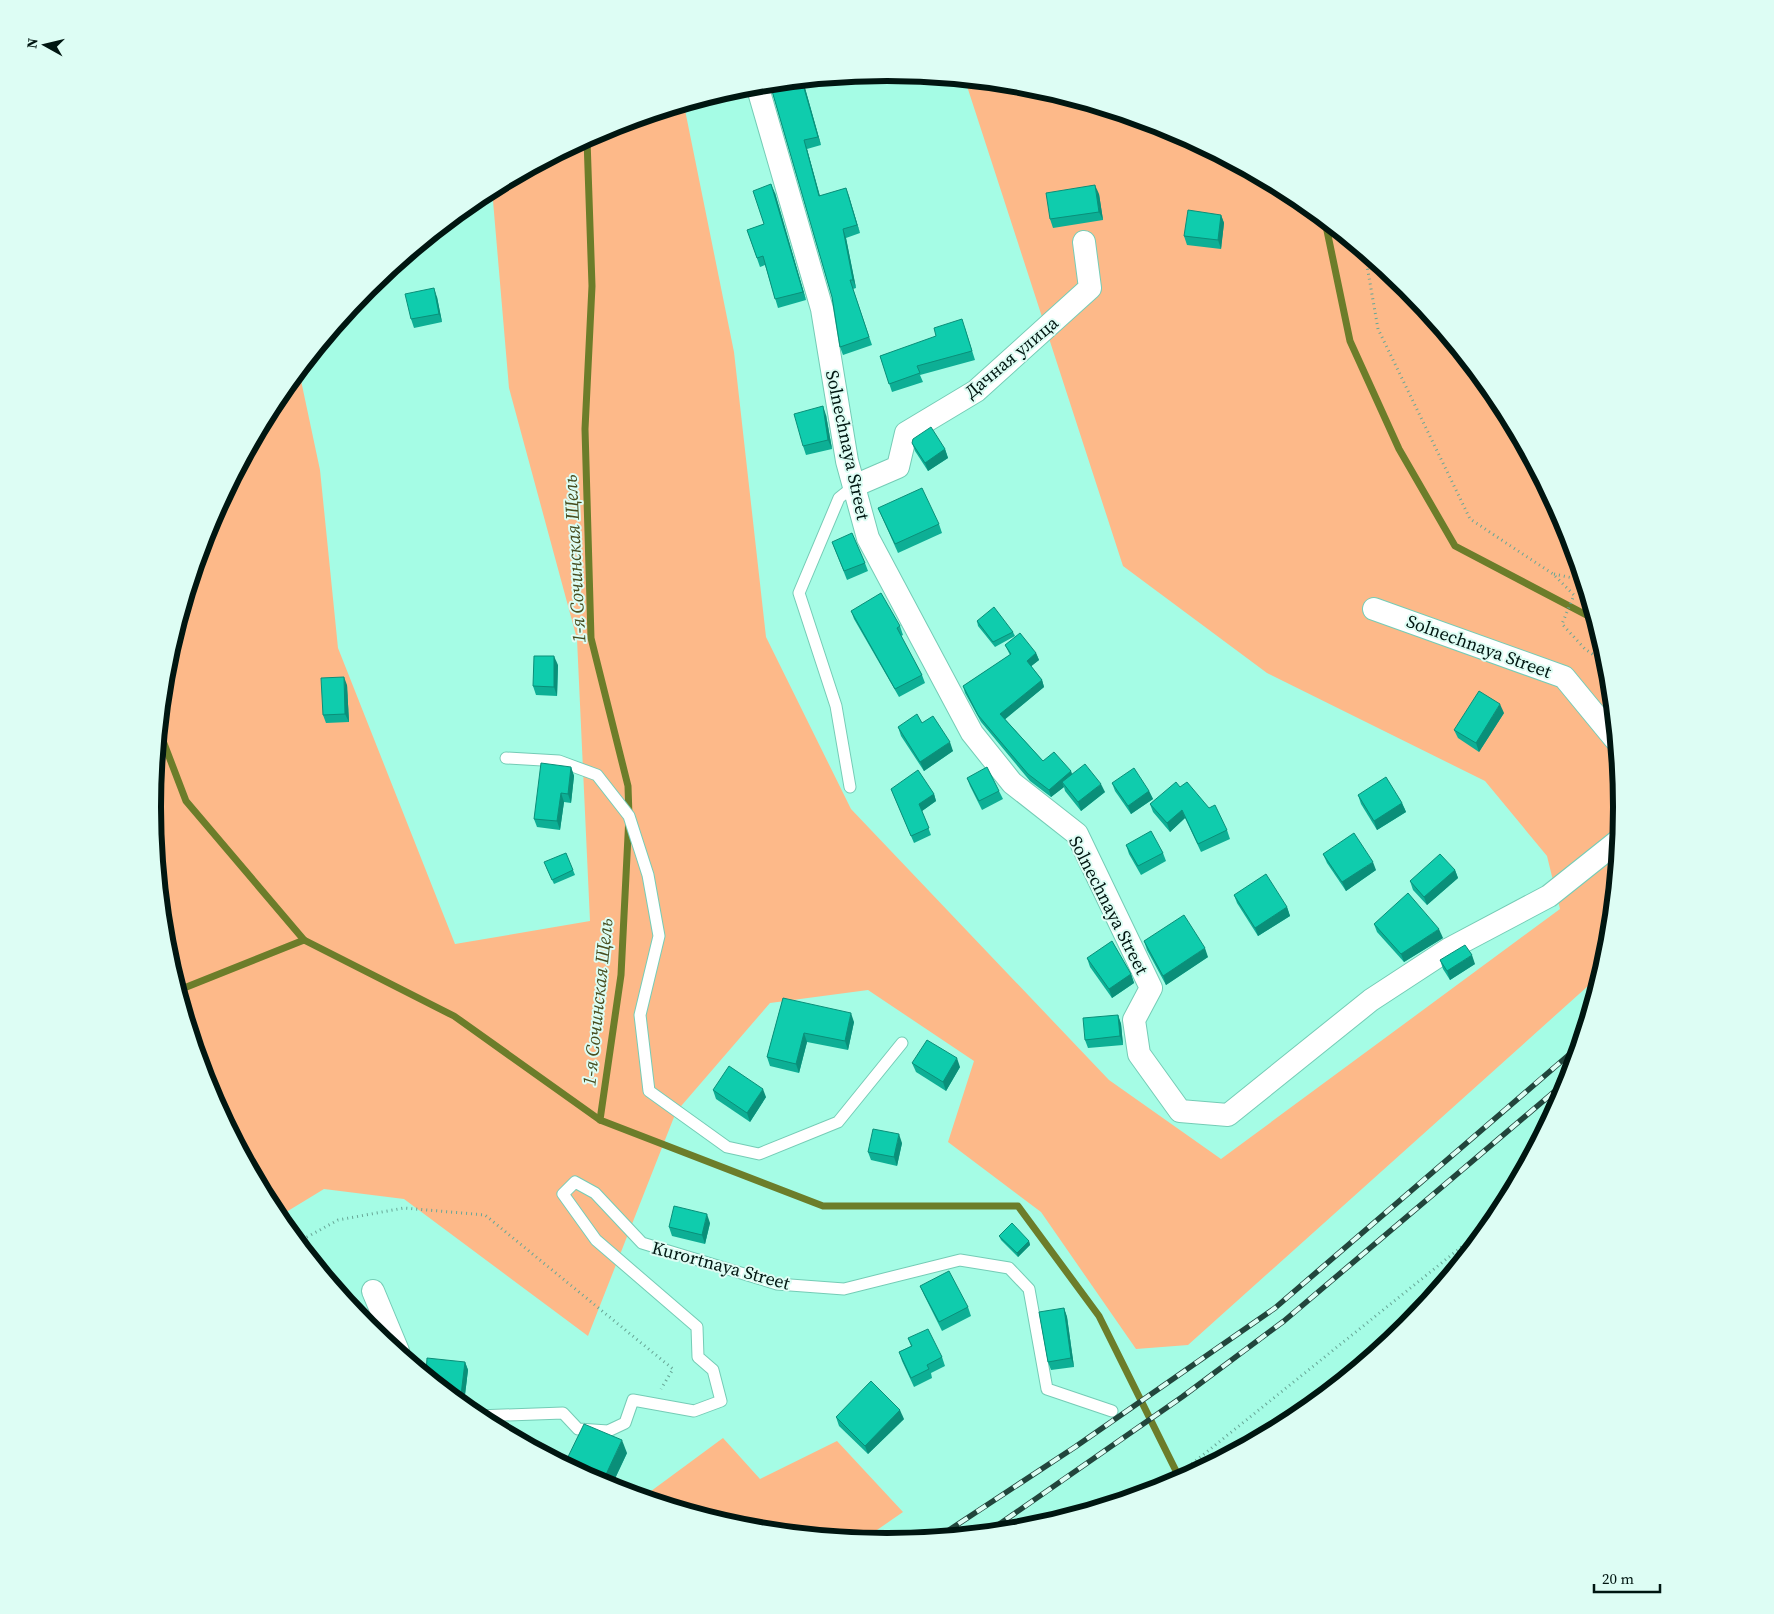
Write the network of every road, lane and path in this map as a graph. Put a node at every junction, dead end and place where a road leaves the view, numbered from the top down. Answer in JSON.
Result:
{"nodes":[{"id":1,"x":759,"y":93,"type":"edge"},
{"id":2,"x":1084,"y":242,"type":"dead end"},
{"id":3,"x":1366,"y":261,"type":"edge"},
{"id":4,"x":854,"y":486,"type":"junction"},
{"id":5,"x":1553,"y":574,"type":"junction"},
{"id":6,"x":1575,"y":579,"type":"edge"},
{"id":7,"x":1374,"y":609,"type":"dead end"},
{"id":8,"x":1597,"y":657,"type":"edge"},
{"id":9,"x":1609,"y":731,"type":"edge"},
{"id":10,"x":506,"y":758,"type":"dead end"},
{"id":11,"x":850,"y":787,"type":"dead end"},
{"id":12,"x":1611,"y":846,"type":"edge"},
{"id":13,"x":902,"y":1042,"type":"dead end"},
{"id":14,"x":304,"y":1239,"type":"edge"},
{"id":15,"x":1468,"y":1242,"type":"edge"},
{"id":16,"x":373,"y":1291,"type":"dead end"},
{"id":17,"x":393,"y":1338,"type":"edge"},
{"id":18,"x":653,"y":1402,"type":"junction"},
{"id":19,"x":1112,"y":1411,"type":"dead end"},
{"id":20,"x":493,"y":1416,"type":"edge"},
{"id":21,"x":1187,"y":1468,"type":"edge"}],
"edges":[{"from":1,"to":4,"type":"street","name":"Solnechnaya Street"},
{"from":2,"to":4,"type":"street","name":"Дачная улица"},
{"from":3,"to":5,"type":"path"},
{"from":4,"to":11,"type":"lane"},
{"from":4,"to":12,"type":"street","name":"Solnechnaya Street"},
{"from":5,"to":6,"type":"path"},
{"from":5,"to":8,"type":"path"},
{"from":7,"to":9,"type":"street","name":"Solnechnaya Street"},
{"from":10,"to":13,"type":"lane"},
{"from":14,"to":18,"type":"path"},
{"from":15,"to":21,"type":"path"},
{"from":16,"to":17,"type":"street"},
{"from":18,"to":19,"type":"lane","name":"Kurortnaya Street"},
{"from":18,"to":20,"type":"lane","name":"Kurortnaya Street"}]}
